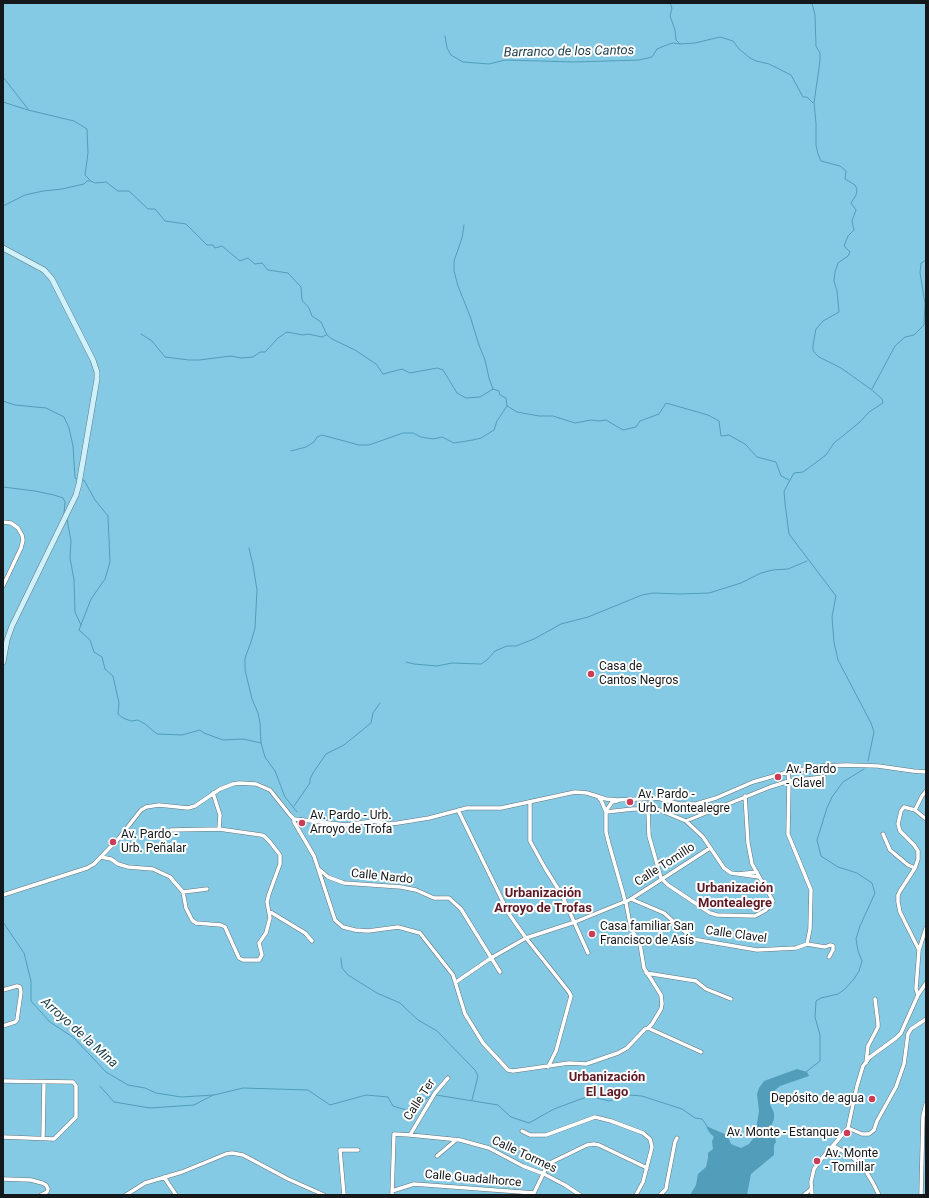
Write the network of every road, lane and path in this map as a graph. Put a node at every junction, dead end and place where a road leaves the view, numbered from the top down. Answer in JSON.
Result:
{"nodes":[{"id":1,"x":3,"y":248,"type":"edge"},
{"id":2,"x":3,"y":522,"type":"edge"},
{"id":3,"x":3,"y":586,"type":"edge"},
{"id":4,"x":3,"y":662,"type":"edge"},
{"id":5,"x":800,"y":769,"type":"junction"},
{"id":6,"x":788,"y":772,"type":"junction"},
{"id":7,"x":926,"y":772,"type":"edge"},
{"id":8,"x":779,"y":774,"type":"junction"},
{"id":9,"x":824,"y":776,"type":"dead end"},
{"id":10,"x":789,"y":780,"type":"junction"},
{"id":11,"x":926,"y":791,"type":"edge"},
{"id":12,"x":580,"y":792,"type":"junction"},
{"id":13,"x":213,"y":793,"type":"junction"},
{"id":14,"x":745,"y":796,"type":"junction"},
{"id":15,"x":618,"y":800,"type":"junction"},
{"id":16,"x":530,"y":802,"type":"junction"},
{"id":17,"x":606,"y":803,"type":"junction"},
{"id":18,"x":648,"y":809,"type":"junction"},
{"id":19,"x":458,"y":810,"type":"junction"},
{"id":20,"x":915,"y":810,"type":"junction"},
{"id":21,"x":606,"y":812,"type":"junction"},
{"id":22,"x":926,"y":818,"type":"edge"},
{"id":23,"x":294,"y":819,"type":"junction"},
{"id":24,"x":686,"y":821,"type":"junction"},
{"id":25,"x":219,"y":829,"type":"junction"},
{"id":26,"x":171,"y":830,"type":"dead end"},
{"id":27,"x":883,"y":834,"type":"dead end"},
{"id":28,"x":710,"y":848,"type":"junction"},
{"id":29,"x":106,"y":852,"type":"junction"},
{"id":30,"x":100,"y":857,"type":"junction"},
{"id":31,"x":110,"y":860,"type":"junction"},
{"id":32,"x":915,"y":868,"type":"junction"},
{"id":33,"x":320,"y":870,"type":"junction"},
{"id":34,"x":757,"y":872,"type":"junction"},
{"id":35,"x":738,"y":874,"type":"junction"},
{"id":36,"x":759,"y":877,"type":"junction"},
{"id":37,"x":661,"y":878,"type":"junction"},
{"id":38,"x":207,"y":889,"type":"dead end"},
{"id":39,"x":183,"y":892,"type":"junction"},
{"id":40,"x":3,"y":895,"type":"edge"},
{"id":41,"x":627,"y":901,"type":"junction"},
{"id":42,"x":270,"y":912,"type":"junction"},
{"id":43,"x":575,"y":922,"type":"junction"},
{"id":44,"x":926,"y":928,"type":"edge"},
{"id":45,"x":526,"y":938,"type":"junction"},
{"id":46,"x":312,"y":942,"type":"dead end"},
{"id":47,"x":807,"y":944,"type":"junction"},
{"id":48,"x":919,"y":950,"type":"junction"},
{"id":49,"x":588,"y":953,"type":"dead end"},
{"id":50,"x":829,"y":957,"type":"dead end"},
{"id":51,"x":491,"y":958,"type":"junction"},
{"id":52,"x":500,"y":972,"type":"dead end"},
{"id":53,"x":646,"y":973,"type":"junction"},
{"id":54,"x":456,"y":982,"type":"junction"},
{"id":55,"x":926,"y":983,"type":"edge"},
{"id":56,"x":3,"y":990,"type":"edge"},
{"id":57,"x":918,"y":995,"type":"junction"},
{"id":58,"x":731,"y":999,"type":"dead end"},
{"id":59,"x":875,"y":999,"type":"dead end"},
{"id":60,"x":926,"y":1019,"type":"edge"},
{"id":61,"x":3,"y":1026,"type":"edge"},
{"id":62,"x":648,"y":1028,"type":"junction"},
{"id":63,"x":907,"y":1032,"type":"junction"},
{"id":64,"x":701,"y":1052,"type":"dead end"},
{"id":65,"x":866,"y":1054,"type":"junction"},
{"id":66,"x":870,"y":1057,"type":"junction"},
{"id":67,"x":866,"y":1062,"type":"junction"},
{"id":68,"x":548,"y":1067,"type":"junction"},
{"id":69,"x":448,"y":1078,"type":"dead end"},
{"id":70,"x":3,"y":1080,"type":"edge"},
{"id":71,"x":44,"y":1082,"type":"junction"},
{"id":72,"x":926,"y":1104,"type":"edge"},
{"id":73,"x":848,"y":1128,"type":"junction"},
{"id":74,"x":522,"y":1131,"type":"dead end"},
{"id":75,"x":410,"y":1135,"type":"junction"},
{"id":76,"x":3,"y":1137,"type":"edge"},
{"id":77,"x":43,"y":1138,"type":"junction"},
{"id":78,"x":677,"y":1138,"type":"dead end"},
{"id":79,"x":456,"y":1140,"type":"junction"},
{"id":80,"x":834,"y":1146,"type":"junction"},
{"id":81,"x":358,"y":1150,"type":"dead end"},
{"id":82,"x":437,"y":1156,"type":"dead end"},
{"id":83,"x":647,"y":1168,"type":"junction"},
{"id":84,"x":544,"y":1174,"type":"junction"},
{"id":85,"x":164,"y":1177,"type":"junction"},
{"id":86,"x":3,"y":1179,"type":"edge"},
{"id":87,"x":811,"y":1189,"type":"junction"},
{"id":88,"x":392,"y":1193,"type":"edge"},
{"id":89,"x":41,"y":1195,"type":"edge"},
{"id":90,"x":126,"y":1195,"type":"edge"},
{"id":91,"x":176,"y":1195,"type":"edge"},
{"id":92,"x":324,"y":1195,"type":"edge"},
{"id":93,"x":344,"y":1195,"type":"edge"},
{"id":94,"x":580,"y":1195,"type":"edge"},
{"id":95,"x":636,"y":1195,"type":"edge"},
{"id":96,"x":660,"y":1195,"type":"edge"},
{"id":97,"x":804,"y":1195,"type":"edge"},
{"id":98,"x":812,"y":1195,"type":"edge"},
{"id":99,"x":879,"y":1195,"type":"edge"},
{"id":100,"x":921,"y":1195,"type":"edge"}],
"edges":[{"from":1,"to":4,"type":"main road"},
{"from":2,"to":3,"type":"street"},
{"from":5,"to":6,"type":"street"},
{"from":5,"to":7,"type":"street"},
{"from":5,"to":10,"type":"street"},
{"from":6,"to":8,"type":"street"},
{"from":6,"to":10,"type":"street"},
{"from":8,"to":10,"type":"street"},
{"from":8,"to":15,"type":"street"},
{"from":9,"to":10,"type":"street"},
{"from":10,"to":14,"type":"street"},
{"from":10,"to":47,"type":"street"},
{"from":11,"to":20,"type":"street"},
{"from":12,"to":16,"type":"street"},
{"from":12,"to":17,"type":"street"},
{"from":12,"to":17,"type":"street"},
{"from":13,"to":23,"type":"street"},
{"from":13,"to":25,"type":"street"},
{"from":13,"to":29,"type":"street"},
{"from":14,"to":24,"type":"street"},
{"from":14,"to":34,"type":"street"},
{"from":15,"to":17,"type":"street"},
{"from":15,"to":17,"type":"street"},
{"from":16,"to":19,"type":"street"},
{"from":16,"to":43,"type":"street"},
{"from":17,"to":21,"type":"street"},
{"from":18,"to":21,"type":"street"},
{"from":18,"to":24,"type":"street"},
{"from":18,"to":37,"type":"street"},
{"from":19,"to":23,"type":"street"},
{"from":19,"to":45,"type":"street"},
{"from":20,"to":22,"type":"street"},
{"from":20,"to":32,"type":"street"},
{"from":21,"to":41,"type":"street"},
{"from":23,"to":33,"type":"street"},
{"from":24,"to":28,"type":"street"},
{"from":25,"to":26,"type":"street"},
{"from":25,"to":42,"type":"street"},
{"from":27,"to":32,"type":"street"},
{"from":28,"to":35,"type":"street"},
{"from":28,"to":37,"type":"street","name":"Calle Tomillo"},
{"from":29,"to":30,"type":"street"},
{"from":29,"to":31,"type":"street"},
{"from":30,"to":31,"type":"street"},
{"from":30,"to":40,"type":"street"},
{"from":31,"to":39,"type":"street"},
{"from":32,"to":48,"type":"street"},
{"from":33,"to":51,"type":"street","name":"Calle Nardo"},
{"from":33,"to":54,"type":"street"},
{"from":34,"to":35,"type":"street"},
{"from":34,"to":36,"type":"street"},
{"from":35,"to":36,"type":"street"},
{"from":36,"to":37,"type":"street"},
{"from":37,"to":41,"type":"street","name":"Calle Tomillo"},
{"from":38,"to":39,"type":"street"},
{"from":39,"to":42,"type":"street"},
{"from":41,"to":43,"type":"street"},
{"from":41,"to":47,"type":"street","name":"Calle Clavel"},
{"from":41,"to":53,"type":"street"},
{"from":42,"to":46,"type":"street"},
{"from":43,"to":45,"type":"street"},
{"from":43,"to":49,"type":"street"},
{"from":44,"to":48,"type":"street"},
{"from":45,"to":51,"type":"street"},
{"from":45,"to":68,"type":"street"},
{"from":47,"to":50,"type":"street","name":"Calle Clavel"},
{"from":48,"to":57,"type":"street"},
{"from":51,"to":52,"type":"street","name":"Calle Nardo"},
{"from":51,"to":54,"type":"street"},
{"from":53,"to":58,"type":"street"},
{"from":53,"to":62,"type":"street"},
{"from":54,"to":68,"type":"street"},
{"from":55,"to":57,"type":"street"},
{"from":56,"to":61,"type":"street"},
{"from":57,"to":63,"type":"street"},
{"from":59,"to":65,"type":"street"},
{"from":60,"to":63,"type":"street"},
{"from":62,"to":64,"type":"street"},
{"from":62,"to":68,"type":"street"},
{"from":63,"to":66,"type":"street"},
{"from":63,"to":73,"type":"street"},
{"from":65,"to":66,"type":"street"},
{"from":65,"to":67,"type":"street"},
{"from":66,"to":67,"type":"street"},
{"from":67,"to":73,"type":"street"},
{"from":69,"to":75,"type":"street","name":"Calle Ter"},
{"from":70,"to":71,"type":"street"},
{"from":71,"to":77,"type":"street"},
{"from":71,"to":77,"type":"street"},
{"from":72,"to":100,"type":"street"},
{"from":73,"to":80,"type":"street"},
{"from":74,"to":83,"type":"street"},
{"from":75,"to":79,"type":"street","name":"Calle Tormes"},
{"from":75,"to":88,"type":"street","name":"Calle Tormes"},
{"from":76,"to":77,"type":"street"},
{"from":78,"to":96,"type":"street"},
{"from":79,"to":82,"type":"street"},
{"from":79,"to":84,"type":"street","name":"Calle Tormes"},
{"from":80,"to":87,"type":"street"},
{"from":80,"to":99,"type":"street"},
{"from":81,"to":93,"type":"street"},
{"from":83,"to":84,"type":"street","name":"Calle Guadalhorce"},
{"from":83,"to":95,"type":"street"},
{"from":84,"to":88,"type":"street","name":"Calle Guadalhorce"},
{"from":84,"to":94,"type":"street","name":"Calle Tormes"},
{"from":85,"to":90,"type":"street"},
{"from":85,"to":91,"type":"street"},
{"from":85,"to":92,"type":"street"},
{"from":86,"to":89,"type":"street"},
{"from":87,"to":97,"type":"street"},
{"from":87,"to":98,"type":"street"}]}
